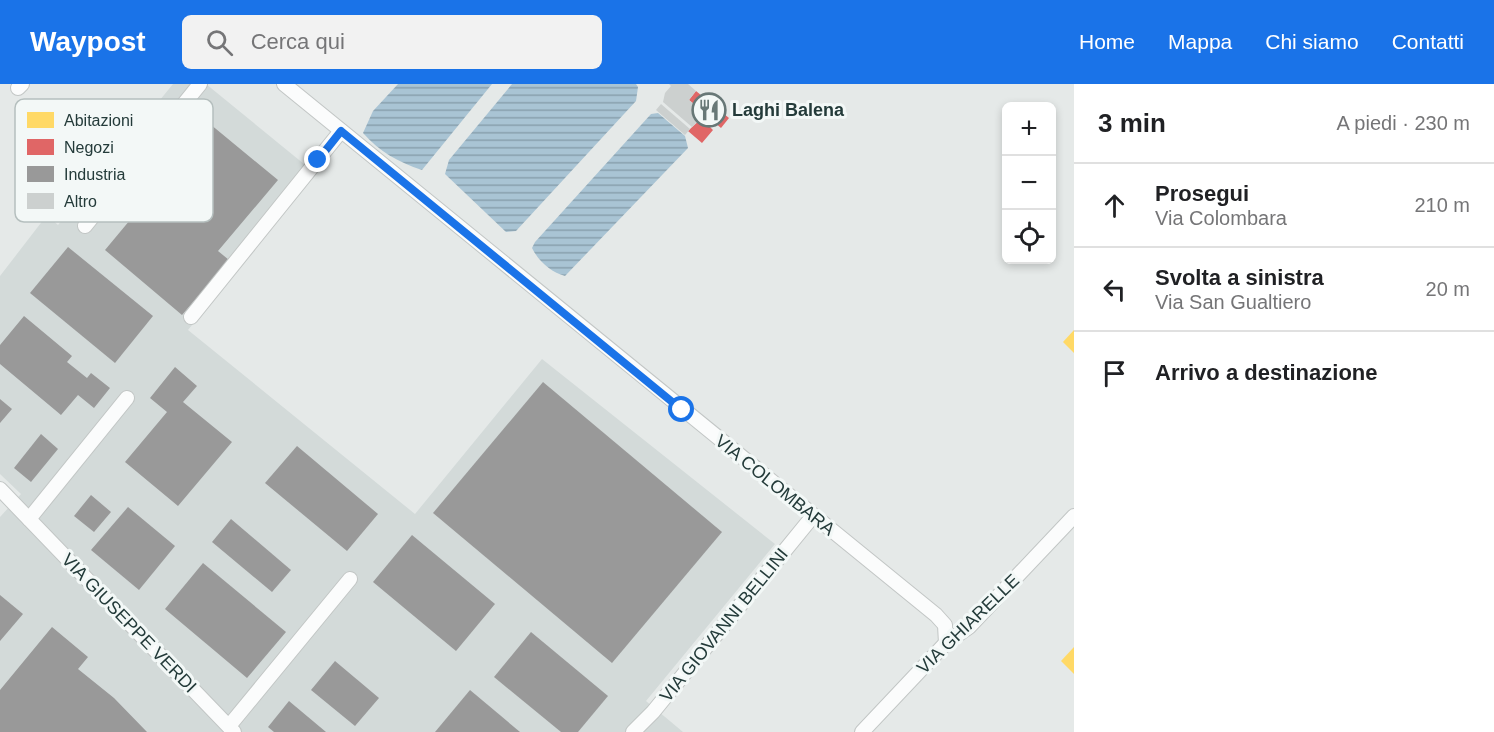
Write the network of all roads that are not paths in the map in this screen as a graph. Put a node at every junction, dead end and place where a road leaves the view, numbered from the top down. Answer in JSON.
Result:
{"nodes":[{"id":1,"x":200,"y":84,"type":"edge"},
{"id":2,"x":284,"y":84,"type":"edge"},
{"id":3,"x":188,"y":99,"type":"edge"},
{"id":4,"x":341,"y":131,"type":"junction"},
{"id":5,"x":88,"y":222,"type":"edge"},
{"id":6,"x":85,"y":226,"type":"dead end"},
{"id":7,"x":191,"y":316,"type":"dead end"},
{"id":8,"x":127,"y":398,"type":"dead end"},
{"id":9,"x":0,"y":489,"type":"edge"},
{"id":10,"x":813,"y":516,"type":"junction"},
{"id":11,"x":1074,"y":516,"type":"edge"},
{"id":12,"x":29,"y":519,"type":"junction"},
{"id":13,"x":350,"y":579,"type":"dead end"},
{"id":14,"x":946,"y":642,"type":"junction"},
{"id":15,"x":231,"y":729,"type":"edge"},
{"id":16,"x":633,"y":732,"type":"edge"},
{"id":17,"x":862,"y":732,"type":"edge"}],
"edges":[{"from":1,"to":3,"type":"street"},
{"from":2,"to":4,"type":"street","name":"VIA COLOMBARA"},
{"from":4,"to":7,"type":"street"},
{"from":4,"to":10,"type":"street","name":"VIA COLOMBARA"},
{"from":5,"to":6,"type":"street"},
{"from":8,"to":12,"type":"street"},
{"from":9,"to":12,"type":"street","name":"VIA GIUSEPPE VERDI"},
{"from":10,"to":14,"type":"street","name":"VIA COLOMBARA"},
{"from":10,"to":16,"type":"street","name":"VIA GIOVANNI BELLINI"},
{"from":11,"to":14,"type":"street","name":"VIA GHIARELLE"},
{"from":12,"to":15,"type":"street","name":"VIA GIUSEPPE VERDI"},
{"from":13,"to":15,"type":"street","name":"VIA GIUSEPPE VERDI"},
{"from":14,"to":17,"type":"street","name":"VIA GHIARELLE"}]}
